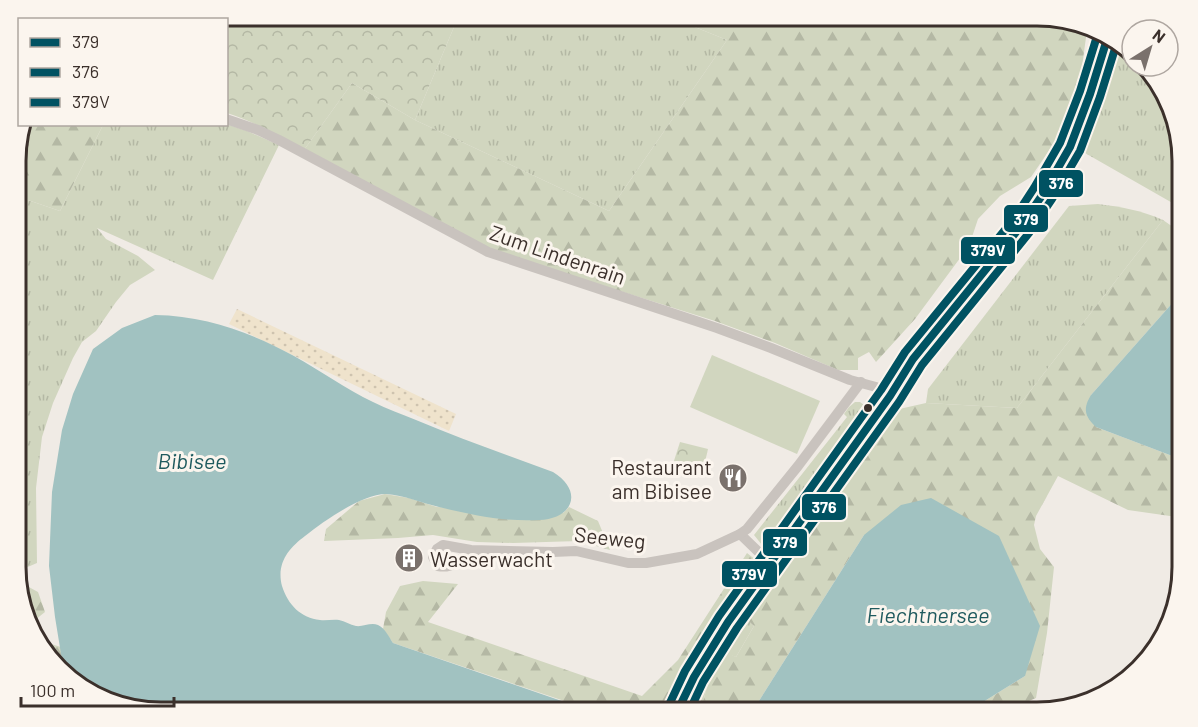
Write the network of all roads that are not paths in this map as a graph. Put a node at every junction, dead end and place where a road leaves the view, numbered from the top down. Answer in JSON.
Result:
{"nodes":[{"id":1,"x":1105,"y":44,"type":"edge"},
{"id":2,"x":228,"y":120,"type":"edge"},
{"id":3,"x":861,"y":382,"type":"junction"},
{"id":4,"x":890,"y":396,"type":"junction"},
{"id":5,"x":740,"y":534,"type":"junction"},
{"id":6,"x":471,"y":550,"type":"dead end"},
{"id":7,"x":770,"y":563,"type":"junction"},
{"id":8,"x":682,"y":701,"type":"edge"}],
"edges":[{"from":1,"to":4,"type":"main road"},
{"from":2,"to":3,"type":"street","name":"Zum Lindenrain"},
{"from":3,"to":4,"type":"street","name":"Zum Lindenrain"},
{"from":3,"to":5,"type":"street","name":"Seeweg"},
{"from":4,"to":7,"type":"main road"},
{"from":5,"to":6,"type":"street","name":"Seeweg"},
{"from":5,"to":7,"type":"street"},
{"from":7,"to":8,"type":"main road"}]}
